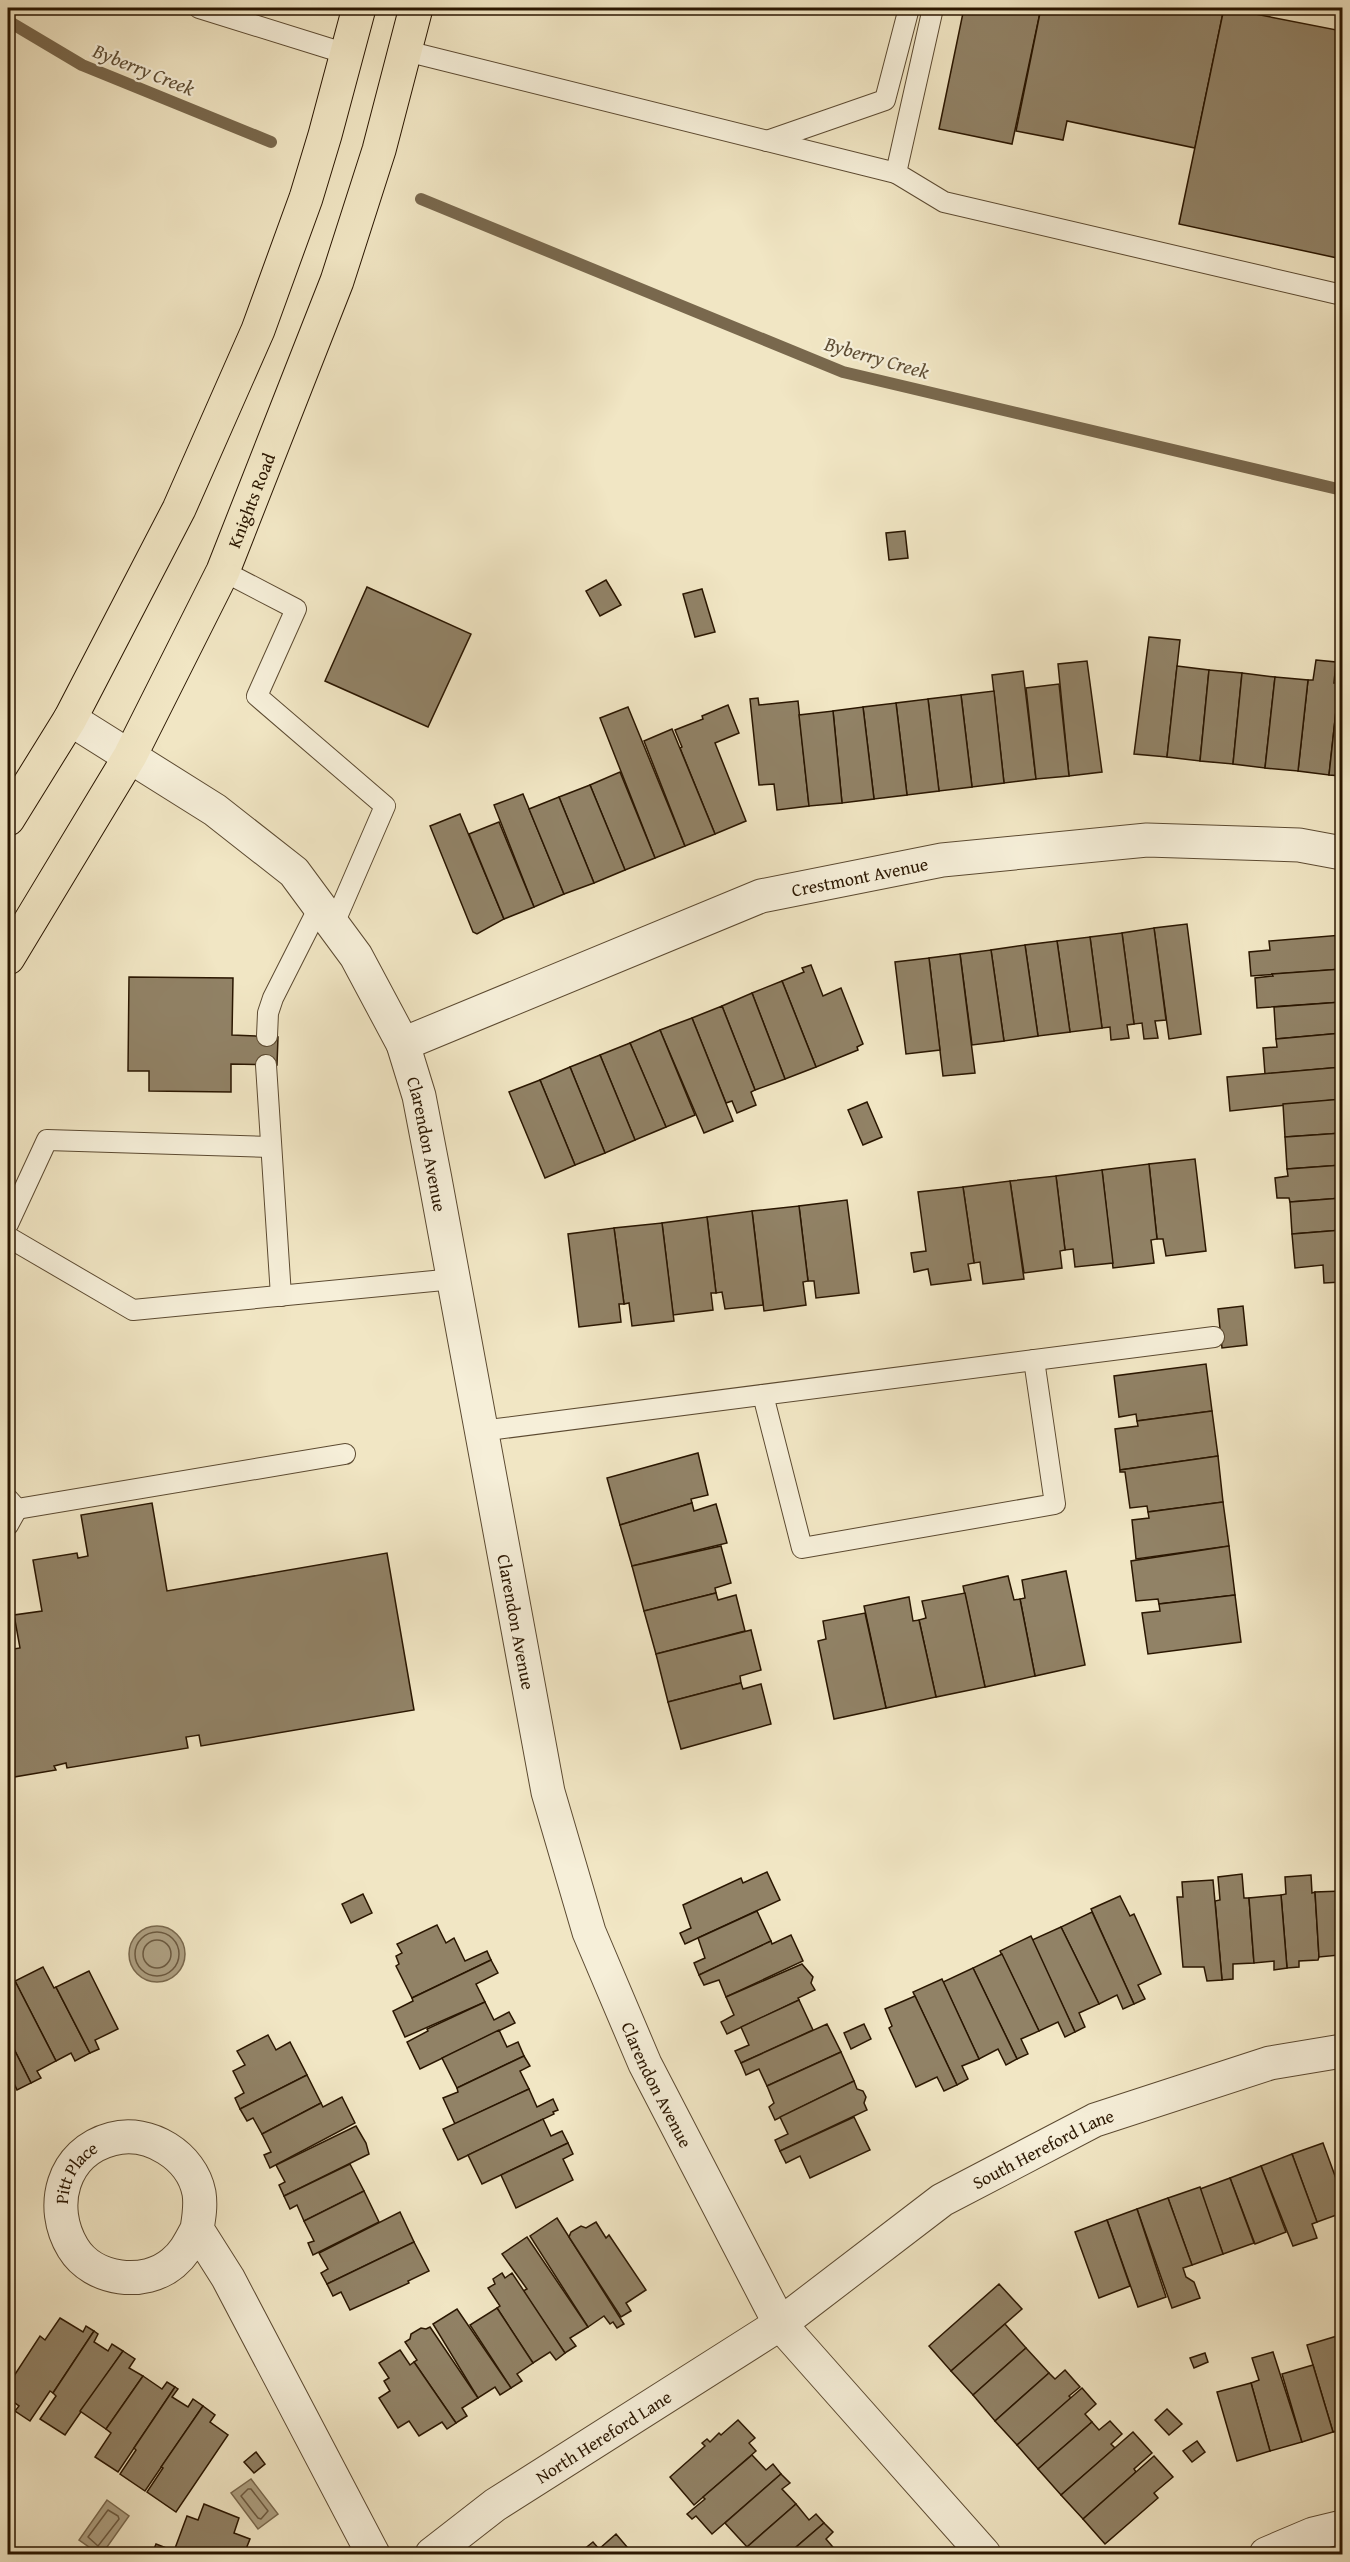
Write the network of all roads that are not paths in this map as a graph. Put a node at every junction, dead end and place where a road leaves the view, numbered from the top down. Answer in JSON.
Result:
{"nodes":[{"id":1,"x":199,"y":8,"type":"edge"},
{"id":2,"x":359,"y":8,"type":"edge"},
{"id":3,"x":416,"y":8,"type":"edge"},
{"id":4,"x":909,"y":8,"type":"edge"},
{"id":5,"x":933,"y":8,"type":"edge"},
{"id":6,"x":250,"y":15,"type":"edge"},
{"id":7,"x":406,"y":51,"type":"junction"},
{"id":8,"x":347,"y":54,"type":"junction"},
{"id":9,"x":766,"y":141,"type":"junction"},
{"id":10,"x":896,"y":173,"type":"junction"},
{"id":11,"x":1342,"y":295,"type":"edge"},
{"id":12,"x":223,"y":571,"type":"junction"},
{"id":13,"x":70,"y":719,"type":"junction"},
{"id":14,"x":130,"y":756,"type":"junction"},
{"id":15,"x":8,"y":819,"type":"edge"},
{"id":16,"x":1342,"y":854,"type":"edge"},
{"id":17,"x":326,"y":916,"type":"junction"},
{"id":18,"x":8,"y":958,"type":"edge"},
{"id":19,"x":267,"y":1036,"type":"dead end"},
{"id":20,"x":403,"y":1044,"type":"junction"},
{"id":21,"x":266,"y":1065,"type":"dead end"},
{"id":22,"x":270,"y":1147,"type":"junction"},
{"id":23,"x":8,"y":1224,"type":"edge"},
{"id":24,"x":8,"y":1237,"type":"edge"},
{"id":25,"x":454,"y":1279,"type":"junction"},
{"id":26,"x":281,"y":1296,"type":"junction"},
{"id":27,"x":1214,"y":1337,"type":"dead end"},
{"id":28,"x":1034,"y":1360,"type":"junction"},
{"id":29,"x":763,"y":1395,"type":"junction"},
{"id":30,"x":482,"y":1431,"type":"junction"},
{"id":31,"x":345,"y":1454,"type":"dead end"},
{"id":32,"x":11,"y":1511,"type":"edge"},
{"id":33,"x":1342,"y":2051,"type":"edge"},
{"id":34,"x":197,"y":2229,"type":"junction"},
{"id":35,"x":780,"y":2324,"type":"junction"},
{"id":36,"x":1326,"y":2538,"type":"edge"},
{"id":37,"x":374,"y":2554,"type":"edge"},
{"id":38,"x":432,"y":2554,"type":"edge"},
{"id":39,"x":984,"y":2554,"type":"edge"},
{"id":40,"x":1266,"y":2554,"type":"edge"}],
"edges":[{"from":1,"to":6,"type":"lane"},
{"from":2,"to":8,"type":"main road"},
{"from":3,"to":7,"type":"main road","name":"Knights Road"},
{"from":4,"to":9,"type":"lane"},
{"from":5,"to":10,"type":"lane"},
{"from":6,"to":8,"type":"lane"},
{"from":7,"to":9,"type":"lane"},
{"from":7,"to":12,"type":"main road","name":"Knights Road"},
{"from":8,"to":13,"type":"main road"},
{"from":9,"to":10,"type":"lane"},
{"from":10,"to":11,"type":"lane"},
{"from":12,"to":14,"type":"main road","name":"Knights Road"},
{"from":12,"to":17,"type":"lane"},
{"from":13,"to":14,"type":"street","name":"Clarendon Avenue"},
{"from":13,"to":15,"type":"main road"},
{"from":14,"to":17,"type":"street","name":"Clarendon Avenue"},
{"from":14,"to":18,"type":"main road","name":"Knights Road"},
{"from":16,"to":20,"type":"street","name":"Crestmont Avenue"},
{"from":17,"to":19,"type":"lane"},
{"from":17,"to":20,"type":"street","name":"Clarendon Avenue"},
{"from":20,"to":25,"type":"street","name":"Clarendon Avenue"},
{"from":21,"to":22,"type":"lane"},
{"from":22,"to":23,"type":"lane"},
{"from":22,"to":26,"type":"lane"},
{"from":24,"to":26,"type":"lane"},
{"from":25,"to":26,"type":"lane"},
{"from":25,"to":30,"type":"street","name":"Clarendon Avenue"},
{"from":27,"to":28,"type":"lane"},
{"from":28,"to":29,"type":"lane"},
{"from":28,"to":29,"type":"lane"},
{"from":29,"to":30,"type":"lane"},
{"from":30,"to":35,"type":"street","name":"Clarendon Avenue"},
{"from":31,"to":32,"type":"lane"},
{"from":33,"to":35,"type":"street","name":"South Hereford Lane"},
{"from":34,"to":34,"type":"street","name":"Pitt Place"},
{"from":34,"to":37,"type":"street"},
{"from":35,"to":38,"type":"street","name":"North Hereford Lane"},
{"from":35,"to":39,"type":"street","name":"Clarendon Avenue"},
{"from":36,"to":40,"type":"street"}]}
